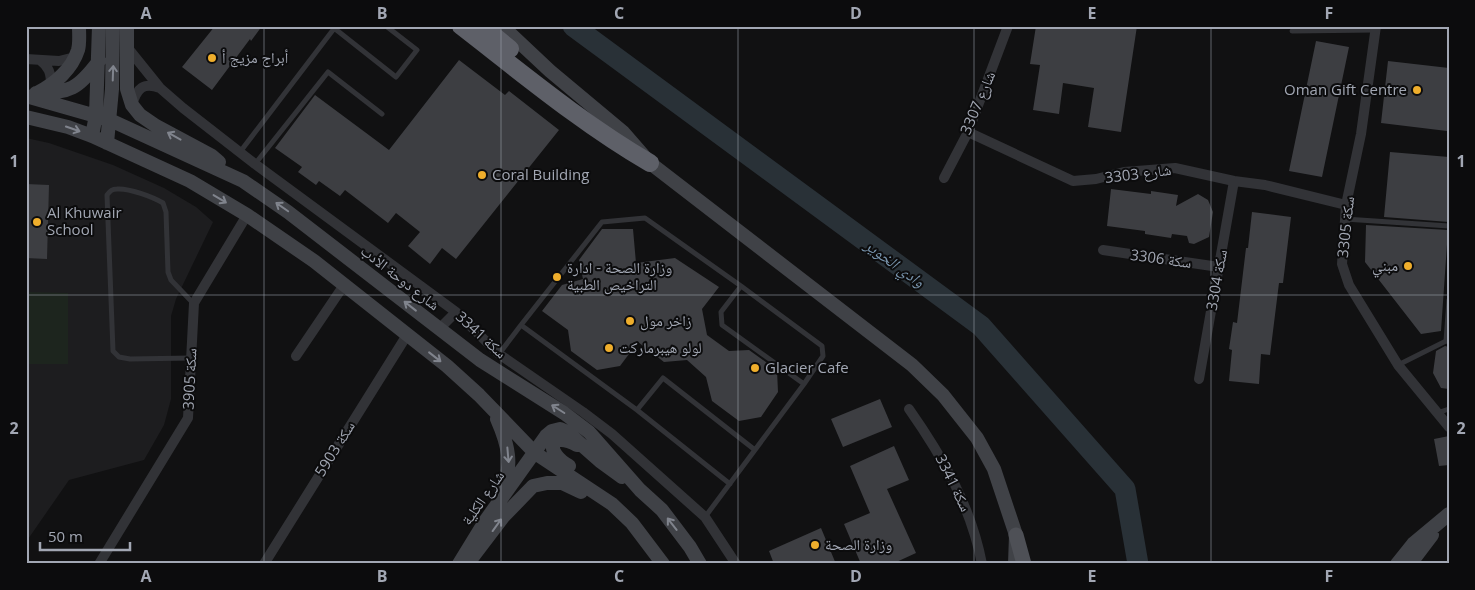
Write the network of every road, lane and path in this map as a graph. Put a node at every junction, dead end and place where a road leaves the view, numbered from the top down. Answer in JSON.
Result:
{"nodes":[{"id":1,"x":79,"y":26,"type":"edge"},
{"id":2,"x":99,"y":26,"type":"edge"},
{"id":3,"x":113,"y":26,"type":"edge"},
{"id":4,"x":127,"y":26,"type":"edge"},
{"id":5,"x":386,"y":26,"type":"edge"},
{"id":6,"x":461,"y":26,"type":"edge"},
{"id":7,"x":482,"y":26,"type":"edge"},
{"id":8,"x":502,"y":26,"type":"edge"},
{"id":9,"x":1008,"y":26,"type":"edge"},
{"id":10,"x":335,"y":27,"type":"edge"},
{"id":11,"x":1376,"y":28,"type":"edge"},
{"id":12,"x":1292,"y":31,"type":"dead end"},
{"id":13,"x":127,"y":47,"type":"junction"},
{"id":14,"x":75,"y":57,"type":"junction"},
{"id":15,"x":26,"y":59,"type":"edge"},
{"id":16,"x":40,"y":60,"type":"junction"},
{"id":17,"x":99,"y":60,"type":"junction"},
{"id":18,"x":51,"y":85,"type":"junction"},
{"id":19,"x":160,"y":88,"type":"junction"},
{"id":20,"x":29,"y":94,"type":"edge"},
{"id":21,"x":132,"y":105,"type":"junction"},
{"id":22,"x":382,"y":114,"type":"dead end"},
{"id":23,"x":96,"y":115,"type":"junction"},
{"id":24,"x":26,"y":117,"type":"edge"},
{"id":25,"x":110,"y":120,"type":"junction"},
{"id":26,"x":968,"y":132,"type":"junction"},
{"id":27,"x":92,"y":136,"type":"junction"},
{"id":28,"x":107,"y":142,"type":"junction"},
{"id":29,"x":239,"y":152,"type":"junction"},
{"id":30,"x":650,"y":163,"type":"junction"},
{"id":31,"x":255,"y":164,"type":"junction"},
{"id":32,"x":944,"y":178,"type":"dead end"},
{"id":33,"x":244,"y":181,"type":"junction"},
{"id":34,"x":1234,"y":181,"type":"junction"},
{"id":35,"x":1346,"y":205,"type":"junction"},
{"id":36,"x":247,"y":215,"type":"junction"},
{"id":37,"x":1345,"y":218,"type":"junction"},
{"id":38,"x":1449,"y":226,"type":"edge"},
{"id":39,"x":1102,"y":250,"type":"dead end"},
{"id":40,"x":1219,"y":268,"type":"junction"},
{"id":41,"x":344,"y":285,"type":"junction"},
{"id":42,"x":741,"y":286,"type":"junction"},
{"id":43,"x":1449,"y":300,"type":"edge"},
{"id":44,"x":194,"y":303,"type":"junction"},
{"id":45,"x":456,"y":312,"type":"junction"},
{"id":46,"x":521,"y":325,"type":"junction"},
{"id":47,"x":439,"y":329,"type":"junction"},
{"id":48,"x":407,"y":335,"type":"junction"},
{"id":49,"x":1447,"y":341,"type":"edge"},
{"id":50,"x":499,"y":354,"type":"junction"},
{"id":51,"x":296,"y":356,"type":"dead end"},
{"id":52,"x":191,"y":358,"type":"junction"},
{"id":53,"x":1398,"y":365,"type":"junction"},
{"id":54,"x":1199,"y":379,"type":"dead end"},
{"id":55,"x":804,"y":384,"type":"junction"},
{"id":56,"x":493,"y":409,"type":"junction"},
{"id":57,"x":909,"y":409,"type":"dead end"},
{"id":58,"x":1449,"y":409,"type":"edge"},
{"id":59,"x":637,"y":410,"type":"junction"},
{"id":60,"x":1437,"y":414,"type":"junction"},
{"id":61,"x":1449,"y":427,"type":"edge"},
{"id":62,"x":755,"y":450,"type":"junction"},
{"id":63,"x":535,"y":453,"type":"junction"},
{"id":64,"x":590,"y":453,"type":"junction"},
{"id":65,"x":730,"y":484,"type":"junction"},
{"id":66,"x":640,"y":490,"type":"junction"},
{"id":67,"x":612,"y":504,"type":"junction"},
{"id":68,"x":1447,"y":515,"type":"edge"},
{"id":69,"x":705,"y":517,"type":"junction"},
{"id":70,"x":486,"y":520,"type":"junction"},
{"id":71,"x":1016,"y":535,"type":"junction"},
{"id":72,"x":100,"y":564,"type":"edge"},
{"id":73,"x":264,"y":564,"type":"edge"},
{"id":74,"x":459,"y":564,"type":"edge"},
{"id":75,"x":467,"y":564,"type":"edge"},
{"id":76,"x":663,"y":564,"type":"edge"},
{"id":77,"x":700,"y":564,"type":"edge"},
{"id":78,"x":736,"y":564,"type":"edge"},
{"id":79,"x":982,"y":564,"type":"edge"},
{"id":80,"x":1015,"y":564,"type":"edge"},
{"id":81,"x":1024,"y":564,"type":"edge"},
{"id":82,"x":1397,"y":564,"type":"edge"},
{"id":83,"x":1410,"y":564,"type":"edge"}],
"edges":[{"from":1,"to":14,"type":"main road"},
{"from":2,"to":17,"type":"main road"},
{"from":25,"to":3,"type":"main road","one_way":true},
{"from":4,"to":13,"type":"main road"},
{"from":5,"to":10,"type":"lane"},
{"from":6,"to":30,"type":"highway"},
{"from":7,"to":30,"type":"highway"},
{"from":8,"to":30,"type":"main road"},
{"from":9,"to":26,"type":"street","name":"3307 شارع"},
{"from":10,"to":29,"type":"lane"},
{"from":11,"to":12,"type":"lane"},
{"from":11,"to":35,"type":"street","name":"3305 سكة"},
{"from":13,"to":19,"type":"street","name":"سكة 3341"},
{"from":13,"to":21,"type":"main road"},
{"from":14,"to":16,"type":"street"},
{"from":14,"to":18,"type":"main road"},
{"from":15,"to":16,"type":"street"},
{"from":16,"to":18,"type":"street"},
{"from":17,"to":20,"type":"main road"},
{"from":17,"to":23,"type":"main road"},
{"from":18,"to":20,"type":"main road"},
{"from":19,"to":21,"type":"street"},
{"from":19,"to":29,"type":"street","name":"سكة 3341"},
{"from":20,"to":23,"type":"main road","name":"شارع دوحة الأدب"},
{"from":33,"to":21,"type":"main road","one_way":true},
{"from":22,"to":31,"type":"lane"},
{"from":23,"to":25,"type":"main road","name":"شارع دوحة الأدب"},
{"from":23,"to":27,"type":"main road"},
{"from":24,"to":27,"type":"main road","one_way":true},
{"from":25,"to":28,"type":"main road"},
{"from":25,"to":33,"type":"main road","name":"شارع دوحة الأدب"},
{"from":26,"to":32,"type":"street","name":"3307 شارع"},
{"from":26,"to":34,"type":"street","name":"3303 شارع"},
{"from":27,"to":28,"type":"main road"},
{"from":28,"to":36,"type":"main road","one_way":true},
{"from":29,"to":31,"type":"street","name":"سكة 3341"},
{"from":30,"to":71,"type":"main road"},
{"from":31,"to":45,"type":"street","name":"سكة 3341"},
{"from":47,"to":33,"type":"main road","name":"شارع دوحة الأدب","one_way":true},
{"from":34,"to":35,"type":"street","name":"3303 شارع"},
{"from":34,"to":40,"type":"street","name":"سكة 3304"},
{"from":35,"to":37,"type":"street","name":"3305 سكة"},
{"from":36,"to":41,"type":"main road"},
{"from":36,"to":44,"type":"street","name":"سكة 3905"},
{"from":37,"to":38,"type":"lane"},
{"from":37,"to":53,"type":"street","name":"3305 سكة"},
{"from":39,"to":40,"type":"street","name":"سكة 3306"},
{"from":40,"to":54,"type":"street","name":"سكة 3304"},
{"from":41,"to":48,"type":"main road"},
{"from":41,"to":51,"type":"street"},
{"from":42,"to":46,"type":"lane"},
{"from":42,"to":55,"type":"lane"},
{"from":42,"to":55,"type":"lane"},
{"from":43,"to":49,"type":"lane"},
{"from":44,"to":52,"type":"street","name":"سكة 3905"},
{"from":44,"to":52,"type":"lane"},
{"from":45,"to":47,"type":"street"},
{"from":45,"to":50,"type":"street","name":"سكة 3341"},
{"from":46,"to":50,"type":"lane"},
{"from":46,"to":59,"type":"lane"},
{"from":66,"to":47,"type":"main road","name":"شارع دوحة الأدب","one_way":true},
{"from":48,"to":56,"type":"main road","one_way":true},
{"from":48,"to":73,"type":"street","name":"سكة 5903"},
{"from":49,"to":53,"type":"lane"},
{"from":50,"to":69,"type":"street","name":"سكة 3341"},
{"from":52,"to":72,"type":"street","name":"سكة 3905"},
{"from":53,"to":60,"type":"street","name":"3305 سكة"},
{"from":55,"to":62,"type":"lane"},
{"from":56,"to":63,"type":"main road"},
{"from":56,"to":70,"type":"main road","one_way":true},
{"from":57,"to":79,"type":"street","name":"سكة 3341"},
{"from":58,"to":60,"type":"lane"},
{"from":59,"to":62,"type":"lane"},
{"from":59,"to":65,"type":"lane"},
{"from":60,"to":61,"type":"street","name":"3305 سكة"},
{"from":62,"to":65,"type":"lane"},
{"from":63,"to":64,"type":"main road","name":"شارع الكلية"},
{"from":63,"to":67,"type":"main road"},
{"from":63,"to":70,"type":"main road","name":"شارع الكلية"},
{"from":64,"to":66,"type":"main road"},
{"from":64,"to":67,"type":"main road"},
{"from":65,"to":69,"type":"lane"},
{"from":77,"to":66,"type":"main road","name":"شارع دوحة الأدب","one_way":true},
{"from":75,"to":67,"type":"main road","one_way":true},
{"from":67,"to":76,"type":"main road"},
{"from":68,"to":82,"type":"main road"},
{"from":68,"to":83,"type":"main road"},
{"from":69,"to":78,"type":"street","name":"سكة 3341"},
{"from":70,"to":74,"type":"main road","name":"شارع الكلية"},
{"from":71,"to":80,"type":"main road"},
{"from":71,"to":81,"type":"main road"}]}
